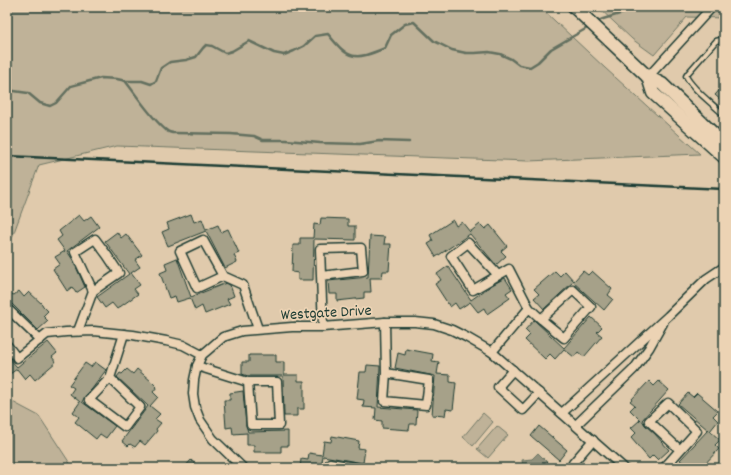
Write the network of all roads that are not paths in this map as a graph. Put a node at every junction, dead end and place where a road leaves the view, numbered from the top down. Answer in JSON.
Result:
{"nodes":[{"id":1,"x":712,"y":7,"type":"edge"},
{"id":2,"x":576,"y":8,"type":"edge"},
{"id":3,"x":724,"y":44,"type":"edge"},
{"id":4,"x":648,"y":77,"type":"junction"},
{"id":5,"x":724,"y":115,"type":"edge"},
{"id":6,"x":723,"y":142,"type":"edge"},
{"id":7,"x":724,"y":157,"type":"edge"},
{"id":8,"x":724,"y":267,"type":"edge"},
{"id":9,"x":498,"y":275,"type":"junction"},
{"id":10,"x":222,"y":276,"type":"junction"},
{"id":11,"x":321,"y":276,"type":"junction"},
{"id":12,"x":94,"y":291,"type":"junction"},
{"id":13,"x":529,"y":308,"type":"junction"},
{"id":14,"x":7,"y":311,"type":"edge"},
{"id":15,"x":668,"y":316,"type":"junction"},
{"id":16,"x":541,"y":319,"type":"junction"},
{"id":17,"x":385,"y":322,"type":"junction"},
{"id":18,"x":323,"y":326,"type":"junction"},
{"id":19,"x":258,"y":329,"type":"junction"},
{"id":20,"x":78,"y":331,"type":"junction"},
{"id":21,"x":124,"y":334,"type":"junction"},
{"id":22,"x":40,"y":340,"type":"junction"},
{"id":23,"x":7,"y":345,"type":"edge"},
{"id":24,"x":492,"y":352,"type":"junction"},
{"id":25,"x":202,"y":355,"type":"junction"},
{"id":26,"x":197,"y":366,"type":"junction"},
{"id":27,"x":513,"y":370,"type":"junction"},
{"id":28,"x":386,"y":373,"type":"junction"},
{"id":29,"x":110,"y":378,"type":"junction"},
{"id":30,"x":248,"y":382,"type":"junction"},
{"id":31,"x":539,"y":393,"type":"junction"},
{"id":32,"x":562,"y":413,"type":"junction"},
{"id":33,"x":576,"y":425,"type":"junction"},
{"id":34,"x":593,"y":440,"type":"junction"},
{"id":35,"x":680,"y":450,"type":"junction"},
{"id":36,"x":243,"y":468,"type":"edge"},
{"id":37,"x":329,"y":468,"type":"edge"},
{"id":38,"x":359,"y":468,"type":"edge"},
{"id":39,"x":578,"y":468,"type":"edge"},
{"id":40,"x":624,"y":468,"type":"edge"},
{"id":41,"x":664,"y":468,"type":"edge"}],
"edges":[{"from":1,"to":4,"type":"street"},
{"from":2,"to":4,"type":"main road"},
{"from":3,"to":5,"type":"lane"},
{"from":4,"to":6,"type":"main road"},
{"from":4,"to":7,"type":"main road"},
{"from":8,"to":15,"type":"street"},
{"from":9,"to":9,"type":"street"},
{"from":9,"to":13,"type":"street"},
{"from":10,"to":10,"type":"street"},
{"from":10,"to":19,"type":"street"},
{"from":11,"to":11,"type":"street"},
{"from":11,"to":18,"type":"street"},
{"from":12,"to":12,"type":"street"},
{"from":12,"to":20,"type":"street"},
{"from":13,"to":16,"type":"street"},
{"from":13,"to":24,"type":"street"},
{"from":14,"to":22,"type":"street"},
{"from":15,"to":32,"type":"street"},
{"from":15,"to":33,"type":"street"},
{"from":16,"to":16,"type":"street"},
{"from":17,"to":18,"type":"street","name":"Westgate Drive"},
{"from":17,"to":24,"type":"street","name":"Westgate Drive"},
{"from":17,"to":28,"type":"street"},
{"from":18,"to":19,"type":"street","name":"Westgate Drive"},
{"from":19,"to":25,"type":"street","name":"Westgate Drive"},
{"from":20,"to":21,"type":"street"},
{"from":20,"to":22,"type":"street"},
{"from":21,"to":25,"type":"street"},
{"from":21,"to":29,"type":"street"},
{"from":22,"to":23,"type":"street"},
{"from":24,"to":27,"type":"street","name":"Westgate Drive"},
{"from":25,"to":26,"type":"street","name":"Westgate Drive"},
{"from":26,"to":30,"type":"street"},
{"from":26,"to":36,"type":"street","name":"Westgate Drive"},
{"from":27,"to":31,"type":"street","name":"Westgate Drive"},
{"from":27,"to":31,"type":"street"},
{"from":28,"to":28,"type":"street"},
{"from":29,"to":29,"type":"street"},
{"from":30,"to":30,"type":"street"},
{"from":31,"to":32,"type":"street","name":"Westgate Drive"},
{"from":32,"to":33,"type":"street","name":"Westgate Drive"},
{"from":33,"to":34,"type":"street","name":"Westgate Drive"},
{"from":34,"to":39,"type":"street"},
{"from":34,"to":40,"type":"street","name":"Westgate Drive"},
{"from":35,"to":35,"type":"street"},
{"from":35,"to":41,"type":"street"},
{"from":37,"to":38,"type":"street"}]}
